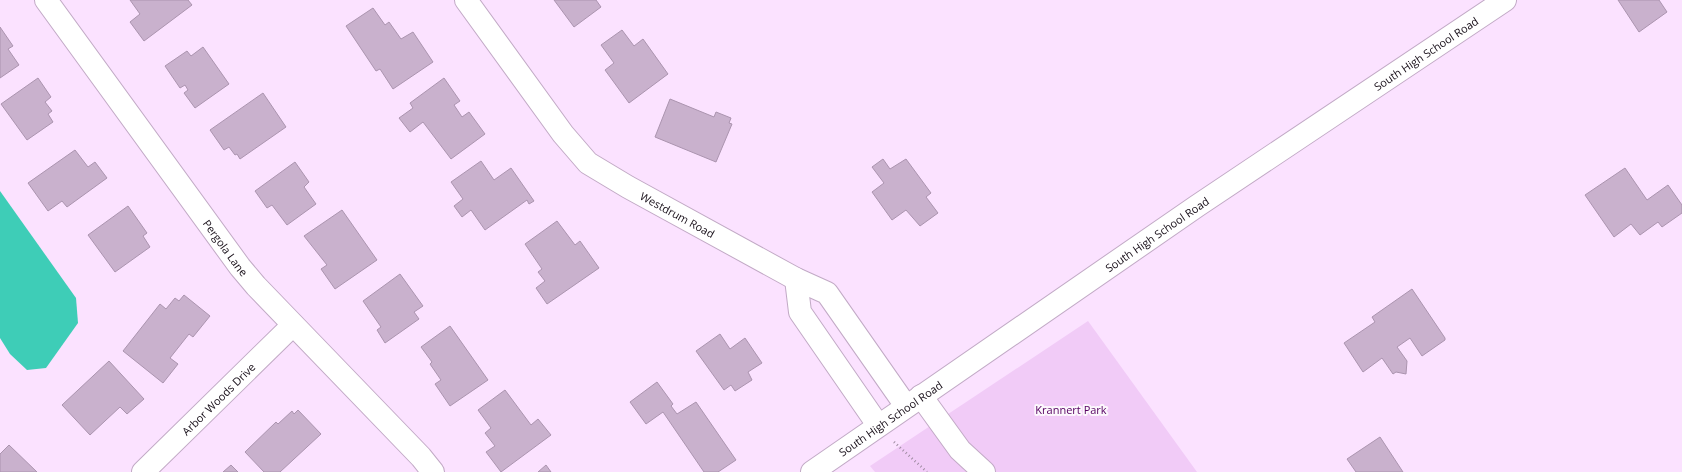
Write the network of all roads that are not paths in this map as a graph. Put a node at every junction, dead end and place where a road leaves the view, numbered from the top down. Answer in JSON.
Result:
{"nodes":[{"id":1,"x":46,"y":0,"type":"edge"},
{"id":2,"x":466,"y":0,"type":"edge"},
{"id":3,"x":1504,"y":0,"type":"edge"},
{"id":4,"x":796,"y":279,"type":"junction"},
{"id":5,"x":293,"y":325,"type":"junction"},
{"id":6,"x":913,"y":401,"type":"junction"},
{"id":7,"x":878,"y":425,"type":"junction"},
{"id":8,"x":144,"y":472,"type":"edge"},
{"id":9,"x":433,"y":472,"type":"edge"},
{"id":10,"x":812,"y":472,"type":"edge"},
{"id":11,"x":984,"y":472,"type":"edge"}],
"edges":[{"from":1,"to":5,"type":"street","name":"Pergola Lane"},
{"from":2,"to":4,"type":"street","name":"Westdrum Road"},
{"from":3,"to":6,"type":"street","name":"South High School Road"},
{"from":4,"to":6,"type":"street","name":"Westdrum Road"},
{"from":4,"to":7,"type":"street"},
{"from":5,"to":8,"type":"street","name":"Arbor Woods Drive"},
{"from":5,"to":9,"type":"street","name":"Pergola Lane"},
{"from":6,"to":7,"type":"street","name":"South High School Road"},
{"from":6,"to":11,"type":"street"},
{"from":7,"to":10,"type":"street","name":"South High School Road"}]}
